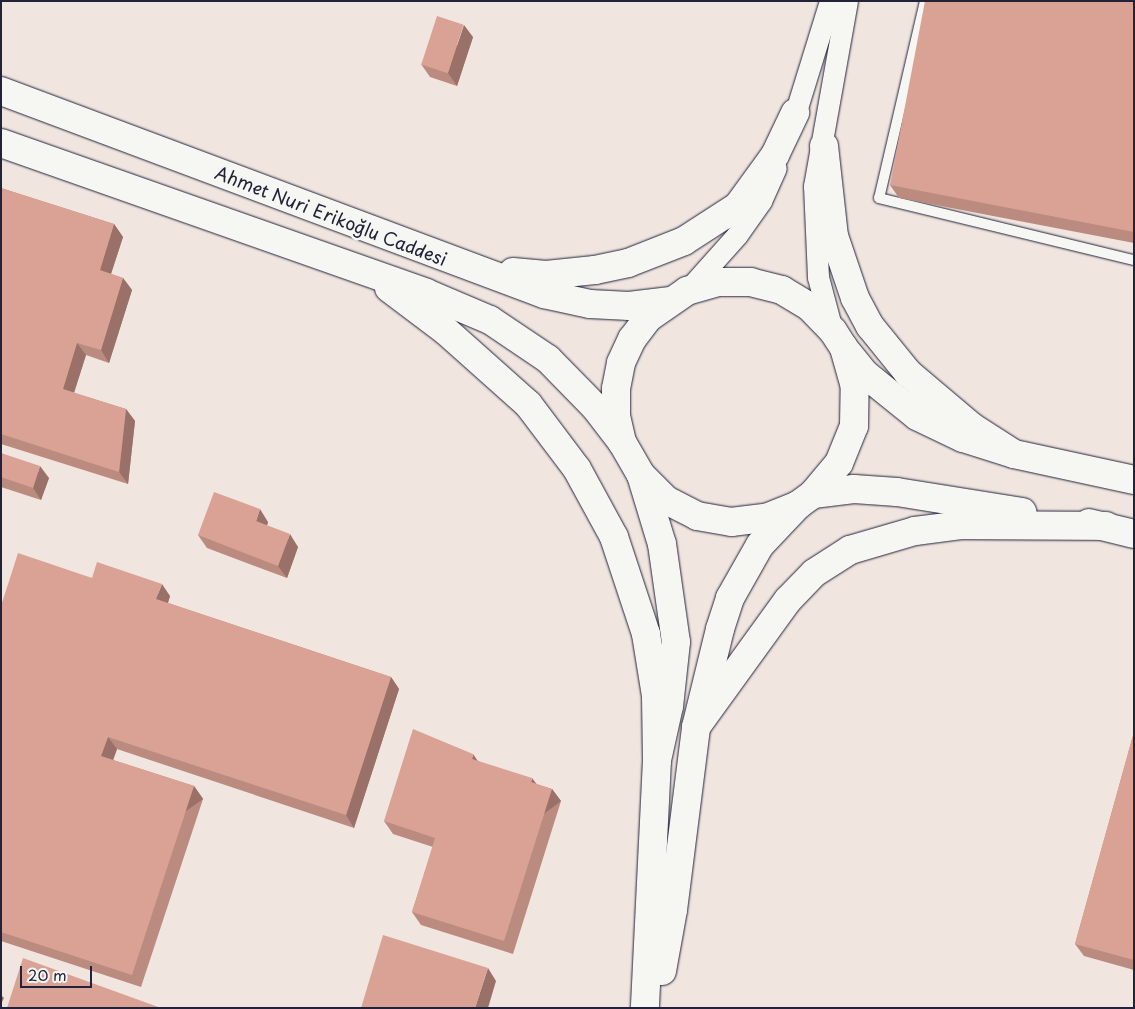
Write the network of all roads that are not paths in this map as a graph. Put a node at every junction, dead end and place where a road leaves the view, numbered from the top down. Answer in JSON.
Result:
{"nodes":[{"id":1,"x":830,"y":1,"type":"edge"},
{"id":2,"x":847,"y":1,"type":"edge"},
{"id":3,"x":925,"y":1,"type":"edge"},
{"id":4,"x":1,"y":92,"type":"edge"},
{"id":5,"x":795,"y":113,"type":"junction"},
{"id":6,"x":1,"y":143,"type":"edge"},
{"id":7,"x":824,"y":146,"type":"junction"},
{"id":8,"x":1134,"y":260,"type":"edge"},
{"id":9,"x":470,"y":268,"type":"junction"},
{"id":10,"x":368,"y":272,"type":"junction"},
{"id":11,"x":678,"y":296,"type":"junction"},
{"id":12,"x":838,"y":340,"type":"junction"},
{"id":13,"x":622,"y":442,"type":"junction"},
{"id":14,"x":1014,"y":454,"type":"junction"},
{"id":15,"x":641,"y":476,"type":"junction"},
{"id":16,"x":1134,"y":480,"type":"edge"},
{"id":17,"x":805,"y":500,"type":"junction"},
{"id":18,"x":1106,"y":526,"type":"junction"},
{"id":19,"x":1134,"y":534,"type":"edge"},
{"id":20,"x":696,"y":727,"type":"junction"},
{"id":21,"x":657,"y":760,"type":"junction"},
{"id":22,"x":646,"y":1008,"type":"edge"},
{"id":23,"x":655,"y":1008,"type":"edge"}],
"edges":[{"from":1,"to":5,"type":"street"},
{"from":2,"to":7,"type":"street"},
{"from":3,"to":8,"type":"lane"},
{"from":4,"to":9,"type":"main road","name":"Ahmet Nuri Erikoğlu Caddesi"},
{"from":5,"to":9,"type":"main road"},
{"from":5,"to":11,"type":"street"},
{"from":6,"to":10,"type":"main road"},
{"from":7,"to":12,"type":"street"},
{"from":7,"to":14,"type":"main road"},
{"from":9,"to":11,"type":"main road","name":"Ahmet Nuri Erikoğlu Caddesi"},
{"from":10,"to":13,"type":"main road"},
{"from":10,"to":21,"type":"main road"},
{"from":11,"to":12,"type":"main road","name":"Ahmet Nuri Erikoğlu Caddesi"},
{"from":11,"to":13,"type":"main road"},
{"from":12,"to":14,"type":"main road"},
{"from":12,"to":17,"type":"main road"},
{"from":13,"to":15,"type":"main road"},
{"from":14,"to":16,"type":"main road"},
{"from":15,"to":17,"type":"main road"},
{"from":15,"to":21,"type":"main road"},
{"from":17,"to":18,"type":"main road"},
{"from":17,"to":20,"type":"main road"},
{"from":18,"to":19,"type":"main road"},
{"from":18,"to":20,"type":"main road"},
{"from":20,"to":23,"type":"main road"},
{"from":21,"to":22,"type":"main road"}]}
